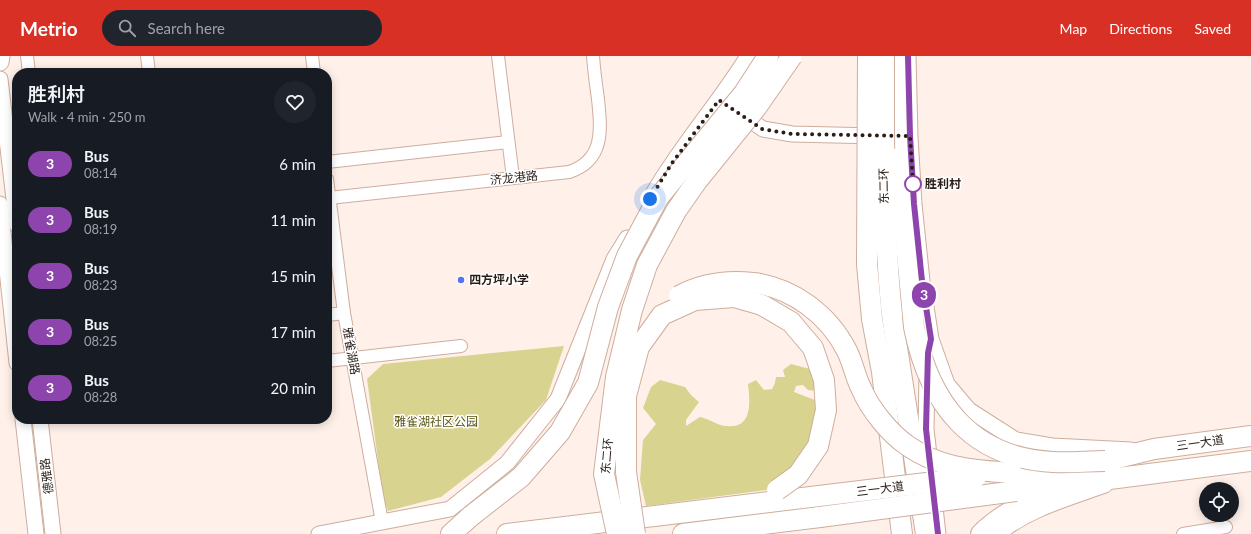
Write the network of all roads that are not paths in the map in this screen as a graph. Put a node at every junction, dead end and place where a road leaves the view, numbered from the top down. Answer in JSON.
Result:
{"nodes":[{"id":1,"x":1,"y":56,"type":"edge"},
{"id":2,"x":27,"y":56,"type":"edge"},
{"id":3,"x":148,"y":56,"type":"edge"},
{"id":4,"x":312,"y":56,"type":"edge"},
{"id":5,"x":498,"y":56,"type":"edge"},
{"id":6,"x":593,"y":56,"type":"edge"},
{"id":7,"x":748,"y":56,"type":"edge"},
{"id":8,"x":768,"y":56,"type":"edge"},
{"id":9,"x":792,"y":56,"type":"edge"},
{"id":10,"x":868,"y":56,"type":"edge"},
{"id":11,"x":884,"y":56,"type":"edge"},
{"id":12,"x":896,"y":56,"type":"edge"},
{"id":13,"x":908,"y":56,"type":"edge"},
{"id":14,"x":0,"y":62,"type":"edge"},
{"id":15,"x":28,"y":68,"type":"edge"},
{"id":16,"x":149,"y":68,"type":"edge"},
{"id":17,"x":313,"y":68,"type":"edge"},
{"id":18,"x":0,"y":79,"type":"edge"},
{"id":19,"x":719,"y":100,"type":"junction"},
{"id":20,"x":11,"y":131,"type":"edge"},
{"id":21,"x":903,"y":136,"type":"junction"},
{"id":22,"x":508,"y":142,"type":"junction"},
{"id":23,"x":12,"y":147,"type":"edge"},
{"id":24,"x":332,"y":161,"type":"edge"},
{"id":25,"x":513,"y":178,"type":"junction"},
{"id":26,"x":332,"y":198,"type":"edge"},
{"id":27,"x":0,"y":204,"type":"edge"},
{"id":28,"x":2,"y":240,"type":"edge"},
{"id":29,"x":332,"y":266,"type":"edge"},
{"id":30,"x":344,"y":313,"type":"junction"},
{"id":31,"x":332,"y":314,"type":"edge"},
{"id":32,"x":12,"y":322,"type":"edge"},
{"id":33,"x":931,"y":339,"type":"junction"},
{"id":34,"x":461,"y":346,"type":"dead end"},
{"id":35,"x":352,"y":358,"type":"junction"},
{"id":36,"x":332,"y":360,"type":"edge"},
{"id":37,"x":616,"y":377,"type":"junction"},
{"id":38,"x":24,"y":424,"type":"edge"},
{"id":39,"x":41,"y":424,"type":"edge"},
{"id":40,"x":1251,"y":436,"type":"edge"},
{"id":41,"x":1154,"y":450,"type":"junction"},
{"id":42,"x":1105,"y":461,"type":"junction"},
{"id":43,"x":1251,"y":462,"type":"edge"},
{"id":44,"x":1012,"y":473,"type":"junction"},
{"id":45,"x":1132,"y":476,"type":"junction"},
{"id":46,"x":1058,"y":486,"type":"junction"},
{"id":47,"x":697,"y":510,"type":"junction"},
{"id":48,"x":820,"y":517,"type":"junction"},
{"id":49,"x":382,"y":522,"type":"junction"},
{"id":50,"x":1226,"y":527,"type":"dead end"},
{"id":51,"x":36,"y":534,"type":"edge"},
{"id":52,"x":53,"y":534,"type":"edge"},
{"id":53,"x":319,"y":534,"type":"edge"},
{"id":54,"x":451,"y":534,"type":"edge"},
{"id":55,"x":507,"y":534,"type":"edge"},
{"id":56,"x":617,"y":534,"type":"edge"},
{"id":57,"x":636,"y":534,"type":"edge"},
{"id":58,"x":683,"y":534,"type":"edge"},
{"id":59,"x":762,"y":534,"type":"edge"},
{"id":60,"x":902,"y":534,"type":"edge"},
{"id":61,"x":926,"y":534,"type":"edge"},
{"id":62,"x":938,"y":534,"type":"edge"},
{"id":63,"x":982,"y":534,"type":"edge"},
{"id":64,"x":998,"y":534,"type":"edge"},
{"id":65,"x":1183,"y":534,"type":"edge"}],
"edges":[{"from":1,"to":14,"type":"main road"},
{"from":2,"to":15,"type":"street"},
{"from":3,"to":16,"type":"street"},
{"from":4,"to":17,"type":"street"},
{"from":5,"to":22,"type":"street"},
{"from":6,"to":25,"type":"street","name":"济龙港路"},
{"from":7,"to":19,"type":"street"},
{"from":8,"to":54,"type":"highway","bridge":true},
{"from":9,"to":37,"type":"highway","bridge":true},
{"from":10,"to":60,"type":"highway","bridge":true},
{"from":11,"to":61,"type":"highway","name":"东二环","bridge":true},
{"from":12,"to":21,"type":"highway"},
{"from":13,"to":21,"type":"street"},
{"from":18,"to":20,"type":"street"},
{"from":19,"to":21,"type":"street"},
{"from":19,"to":49,"type":"street"},
{"from":20,"to":23,"type":"street"},
{"from":21,"to":33,"type":"street"},
{"from":21,"to":42,"type":"highway","bridge":true},
{"from":22,"to":24,"type":"street"},
{"from":22,"to":25,"type":"street"},
{"from":25,"to":26,"type":"street","name":"济龙港路"},
{"from":27,"to":28,"type":"street"},
{"from":28,"to":32,"type":"street"},
{"from":29,"to":30,"type":"street","name":"雅雀湖路"},
{"from":30,"to":31,"type":"street"},
{"from":30,"to":35,"type":"street","name":"雅雀湖路"},
{"from":33,"to":41,"type":"street"},
{"from":33,"to":62,"type":"street"},
{"from":34,"to":35,"type":"street"},
{"from":35,"to":36,"type":"street"},
{"from":35,"to":49,"type":"street","name":"雅雀湖路"},
{"from":37,"to":44,"type":"highway","bridge":true},
{"from":37,"to":56,"type":"highway","name":"东二环","bridge":true},
{"from":38,"to":51,"type":"street","name":"德雅路"},
{"from":39,"to":52,"type":"street","name":"德雅路"},
{"from":40,"to":41,"type":"highway","name":"三一大道"},
{"from":41,"to":42,"type":"highway","name":"三一大道"},
{"from":42,"to":44,"type":"highway","name":"三一大道","bridge":true},
{"from":43,"to":45,"type":"highway","name":"三一大道"},
{"from":44,"to":47,"type":"highway","name":"三一大道","bridge":true},
{"from":45,"to":46,"type":"highway","name":"三一大道"},
{"from":45,"to":64,"type":"street"},
{"from":46,"to":48,"type":"highway","name":"三一大道","bridge":true},
{"from":46,"to":63,"type":"highway"},
{"from":47,"to":55,"type":"highway","name":"三一大道"},
{"from":47,"to":57,"type":"highway","bridge":true},
{"from":48,"to":58,"type":"highway","name":"三一大道"},
{"from":48,"to":59,"type":"highway"},
{"from":49,"to":53,"type":"street"},
{"from":50,"to":65,"type":"street"}]}
